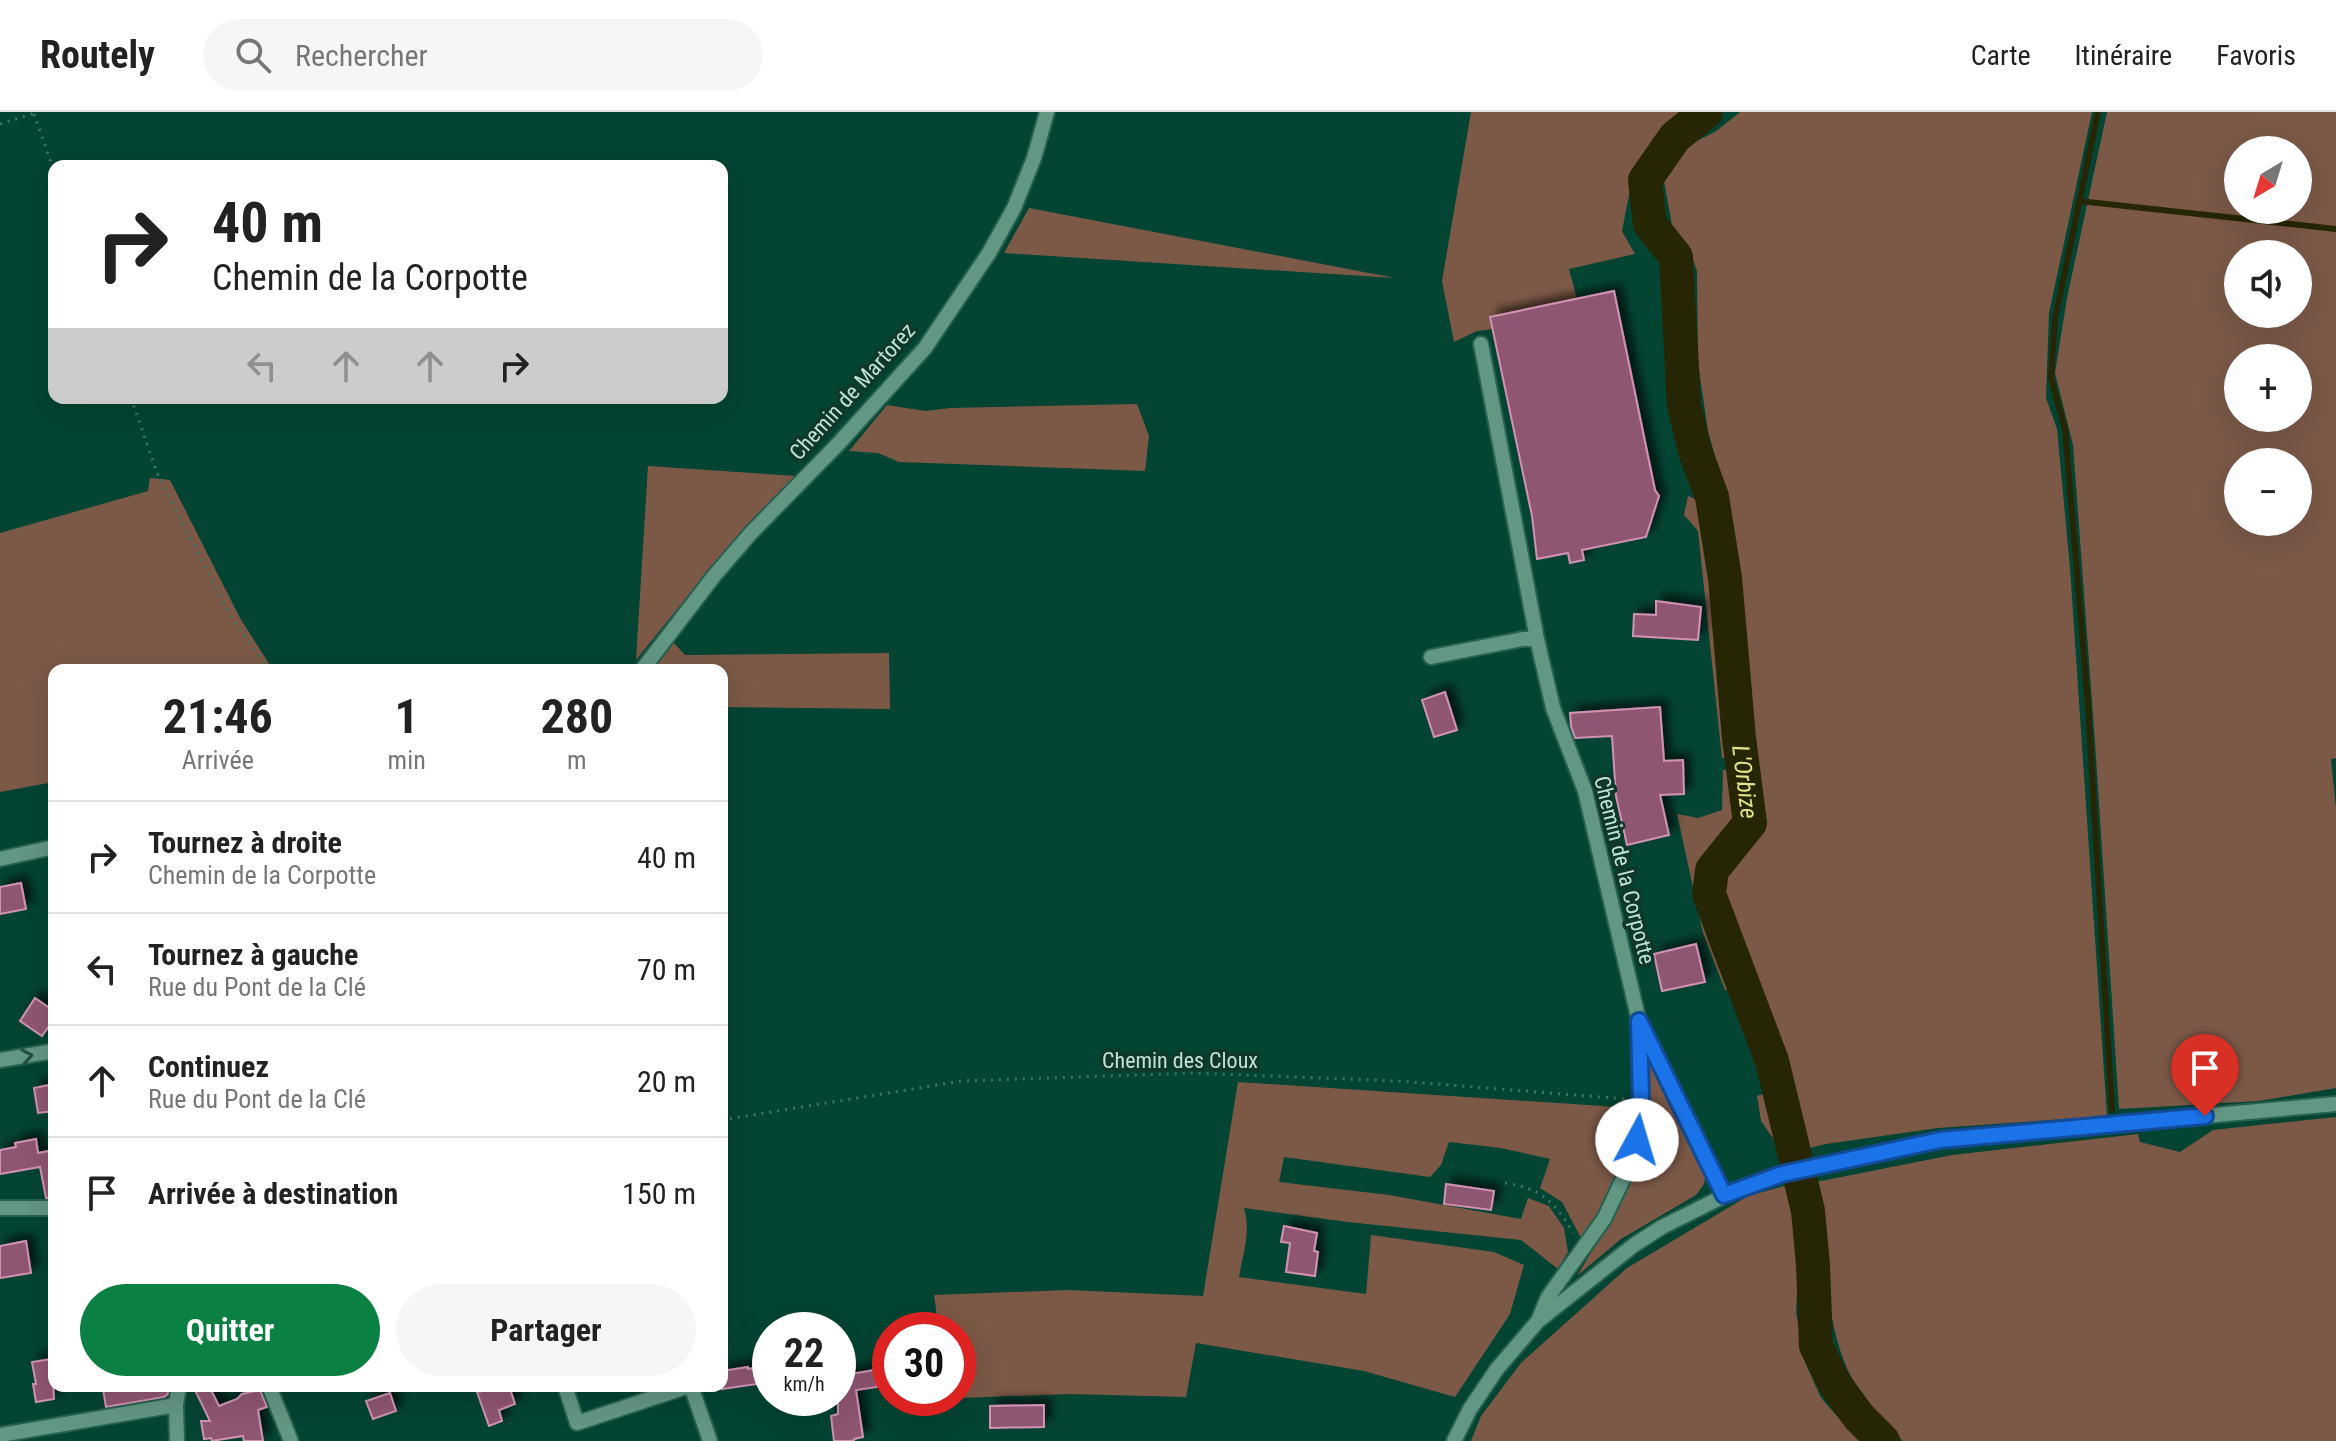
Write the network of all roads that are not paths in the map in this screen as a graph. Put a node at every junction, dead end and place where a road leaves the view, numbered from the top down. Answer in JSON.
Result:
{"nodes":[{"id":1,"x":1047,"y":112,"type":"edge"},
{"id":2,"x":1481,"y":344,"type":"dead end"},
{"id":3,"x":1537,"y":639,"type":"junction"},
{"id":4,"x":1431,"y":657,"type":"dead end"},
{"id":5,"x":647,"y":664,"type":"edge"},
{"id":6,"x":48,"y":853,"type":"edge"},
{"id":7,"x":0,"y":859,"type":"edge"},
{"id":8,"x":1639,"y":1021,"type":"junction"},
{"id":9,"x":48,"y":1052,"type":"edge"},
{"id":10,"x":0,"y":1060,"type":"edge"},
{"id":11,"x":2336,"y":1104,"type":"edge"},
{"id":12,"x":1724,"y":1195,"type":"junction"},
{"id":13,"x":0,"y":1208,"type":"edge"},
{"id":14,"x":48,"y":1208,"type":"edge"},
{"id":15,"x":1538,"y":1321,"type":"junction"},
{"id":16,"x":178,"y":1392,"type":"edge"},
{"id":17,"x":271,"y":1392,"type":"edge"},
{"id":18,"x":567,"y":1392,"type":"edge"},
{"id":19,"x":672,"y":1392,"type":"edge"},
{"id":20,"x":692,"y":1392,"type":"edge"},
{"id":21,"x":176,"y":1405,"type":"junction"},
{"id":22,"x":0,"y":1435,"type":"edge"},
{"id":23,"x":177,"y":1441,"type":"edge"},
{"id":24,"x":291,"y":1441,"type":"edge"},
{"id":25,"x":710,"y":1441,"type":"edge"},
{"id":26,"x":1454,"y":1441,"type":"edge"}],
"edges":[{"from":1,"to":5,"type":"street","name":"Chemin de Martorez"},
{"from":2,"to":3,"type":"street","name":"Chemin de la Corpotte"},
{"from":3,"to":4,"type":"street"},
{"from":3,"to":8,"type":"street","name":"Chemin de la Corpotte"},
{"from":6,"to":7,"type":"street"},
{"from":8,"to":12,"type":"street","name":"Chemin de la Corpotte"},
{"from":8,"to":15,"type":"street","name":"Chemin de la Corpotte"},
{"from":10,"to":9,"type":"street","one_way":true},
{"from":11,"to":12,"type":"street"},
{"from":12,"to":15,"type":"street"},
{"from":13,"to":14,"type":"street"},
{"from":15,"to":26,"type":"street"},
{"from":16,"to":21,"type":"street"},
{"from":17,"to":24,"type":"street"},
{"from":18,"to":19,"type":"street"},
{"from":20,"to":25,"type":"street"},
{"from":21,"to":22,"type":"street"},
{"from":21,"to":23,"type":"street"}]}
